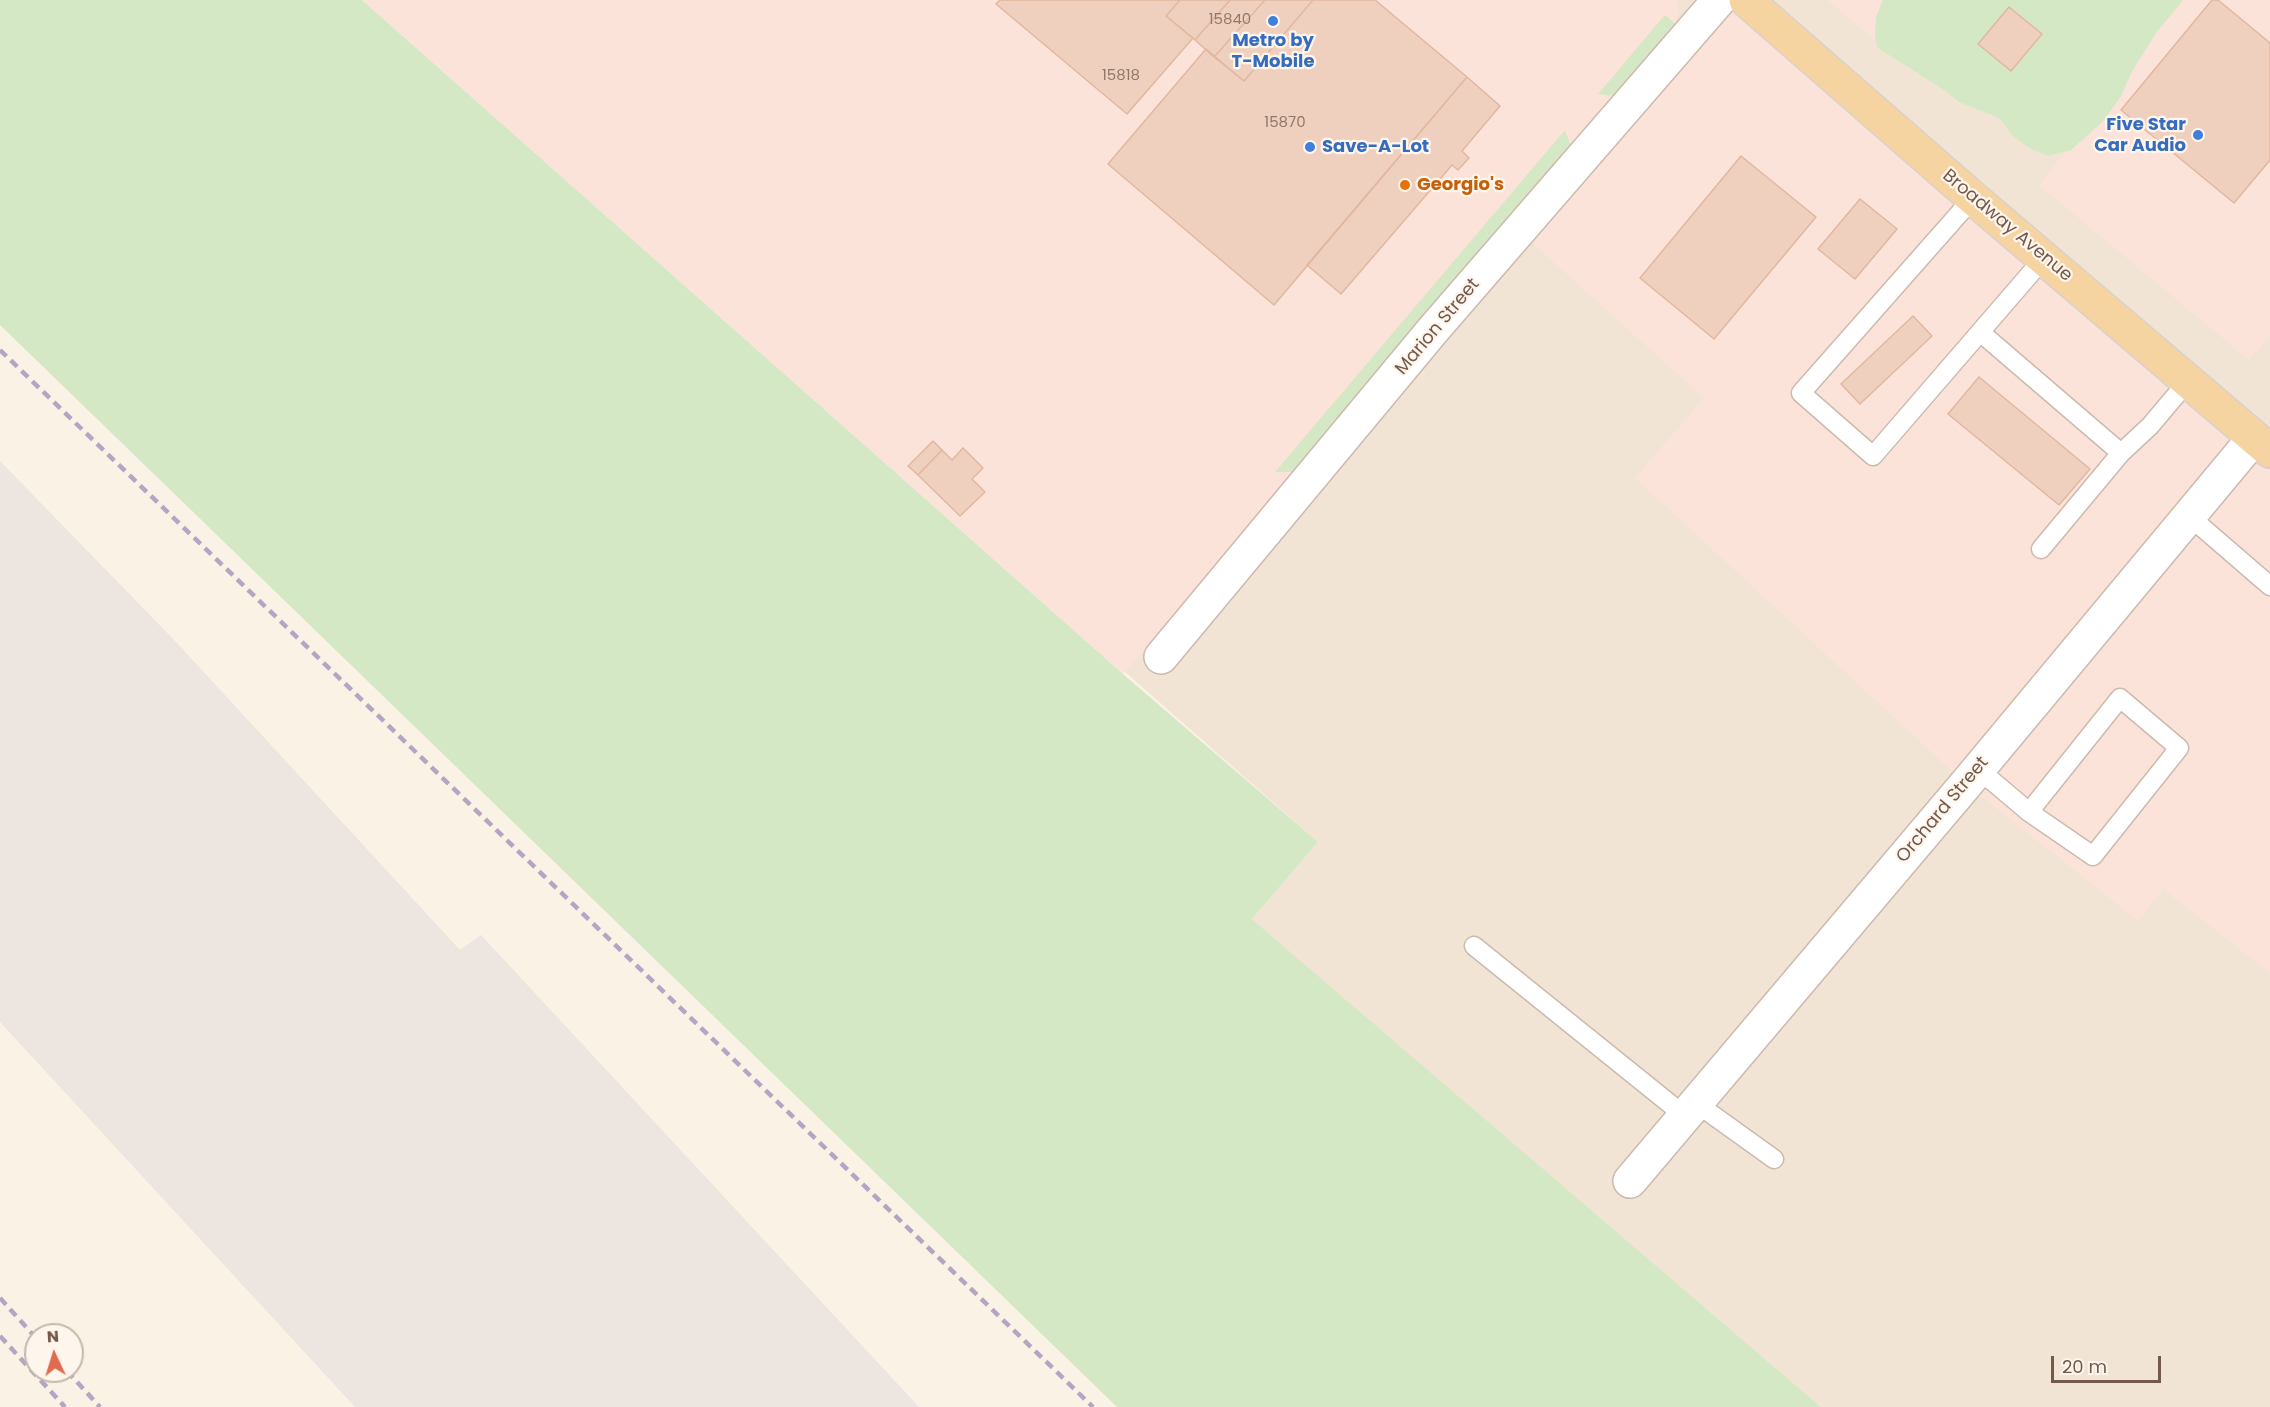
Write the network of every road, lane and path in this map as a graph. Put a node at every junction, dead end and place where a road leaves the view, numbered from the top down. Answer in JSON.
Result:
{"nodes":[{"id":1,"x":1719,"y":0,"type":"edge"},
{"id":2,"x":1746,"y":0,"type":"edge"},
{"id":3,"x":1973,"y":198,"type":"junction"},
{"id":4,"x":2044,"y":258,"type":"junction"},
{"id":5,"x":1980,"y":332,"type":"junction"},
{"id":6,"x":2187,"y":381,"type":"junction"},
{"id":7,"x":2262,"y":444,"type":"edge"},
{"id":8,"x":2121,"y":453,"type":"junction"},
{"id":9,"x":2189,"y":516,"type":"junction"},
{"id":10,"x":2042,"y":549,"type":"dead end"},
{"id":11,"x":2270,"y":586,"type":"edge"},
{"id":12,"x":1161,"y":657,"type":"dead end"},
{"id":13,"x":1978,"y":769,"type":"junction"},
{"id":14,"x":2029,"y":813,"type":"junction"},
{"id":15,"x":1474,"y":946,"type":"dead end"},
{"id":16,"x":1690,"y":1110,"type":"junction"},
{"id":17,"x":1774,"y":1159,"type":"dead end"},
{"id":18,"x":1630,"y":1181,"type":"dead end"}],
"edges":[{"from":1,"to":12,"type":"street","name":"Marion Street"},
{"from":2,"to":3,"type":"main road","name":"Broadway Avenue"},
{"from":3,"to":4,"type":"main road","name":"Broadway Avenue"},
{"from":3,"to":5,"type":"lane"},
{"from":4,"to":5,"type":"lane"},
{"from":4,"to":6,"type":"main road","name":"Broadway Avenue"},
{"from":5,"to":8,"type":"lane"},
{"from":6,"to":7,"type":"main road","name":"Broadway Avenue"},
{"from":6,"to":8,"type":"lane"},
{"from":7,"to":9,"type":"street","name":"Orchard Street"},
{"from":8,"to":10,"type":"lane"},
{"from":9,"to":11,"type":"lane"},
{"from":9,"to":13,"type":"street","name":"Orchard Street"},
{"from":13,"to":14,"type":"lane"},
{"from":13,"to":16,"type":"street","name":"Orchard Street"},
{"from":14,"to":14,"type":"lane"},
{"from":15,"to":16,"type":"lane"},
{"from":16,"to":17,"type":"lane"},
{"from":16,"to":18,"type":"street","name":"Orchard Street"}]}
